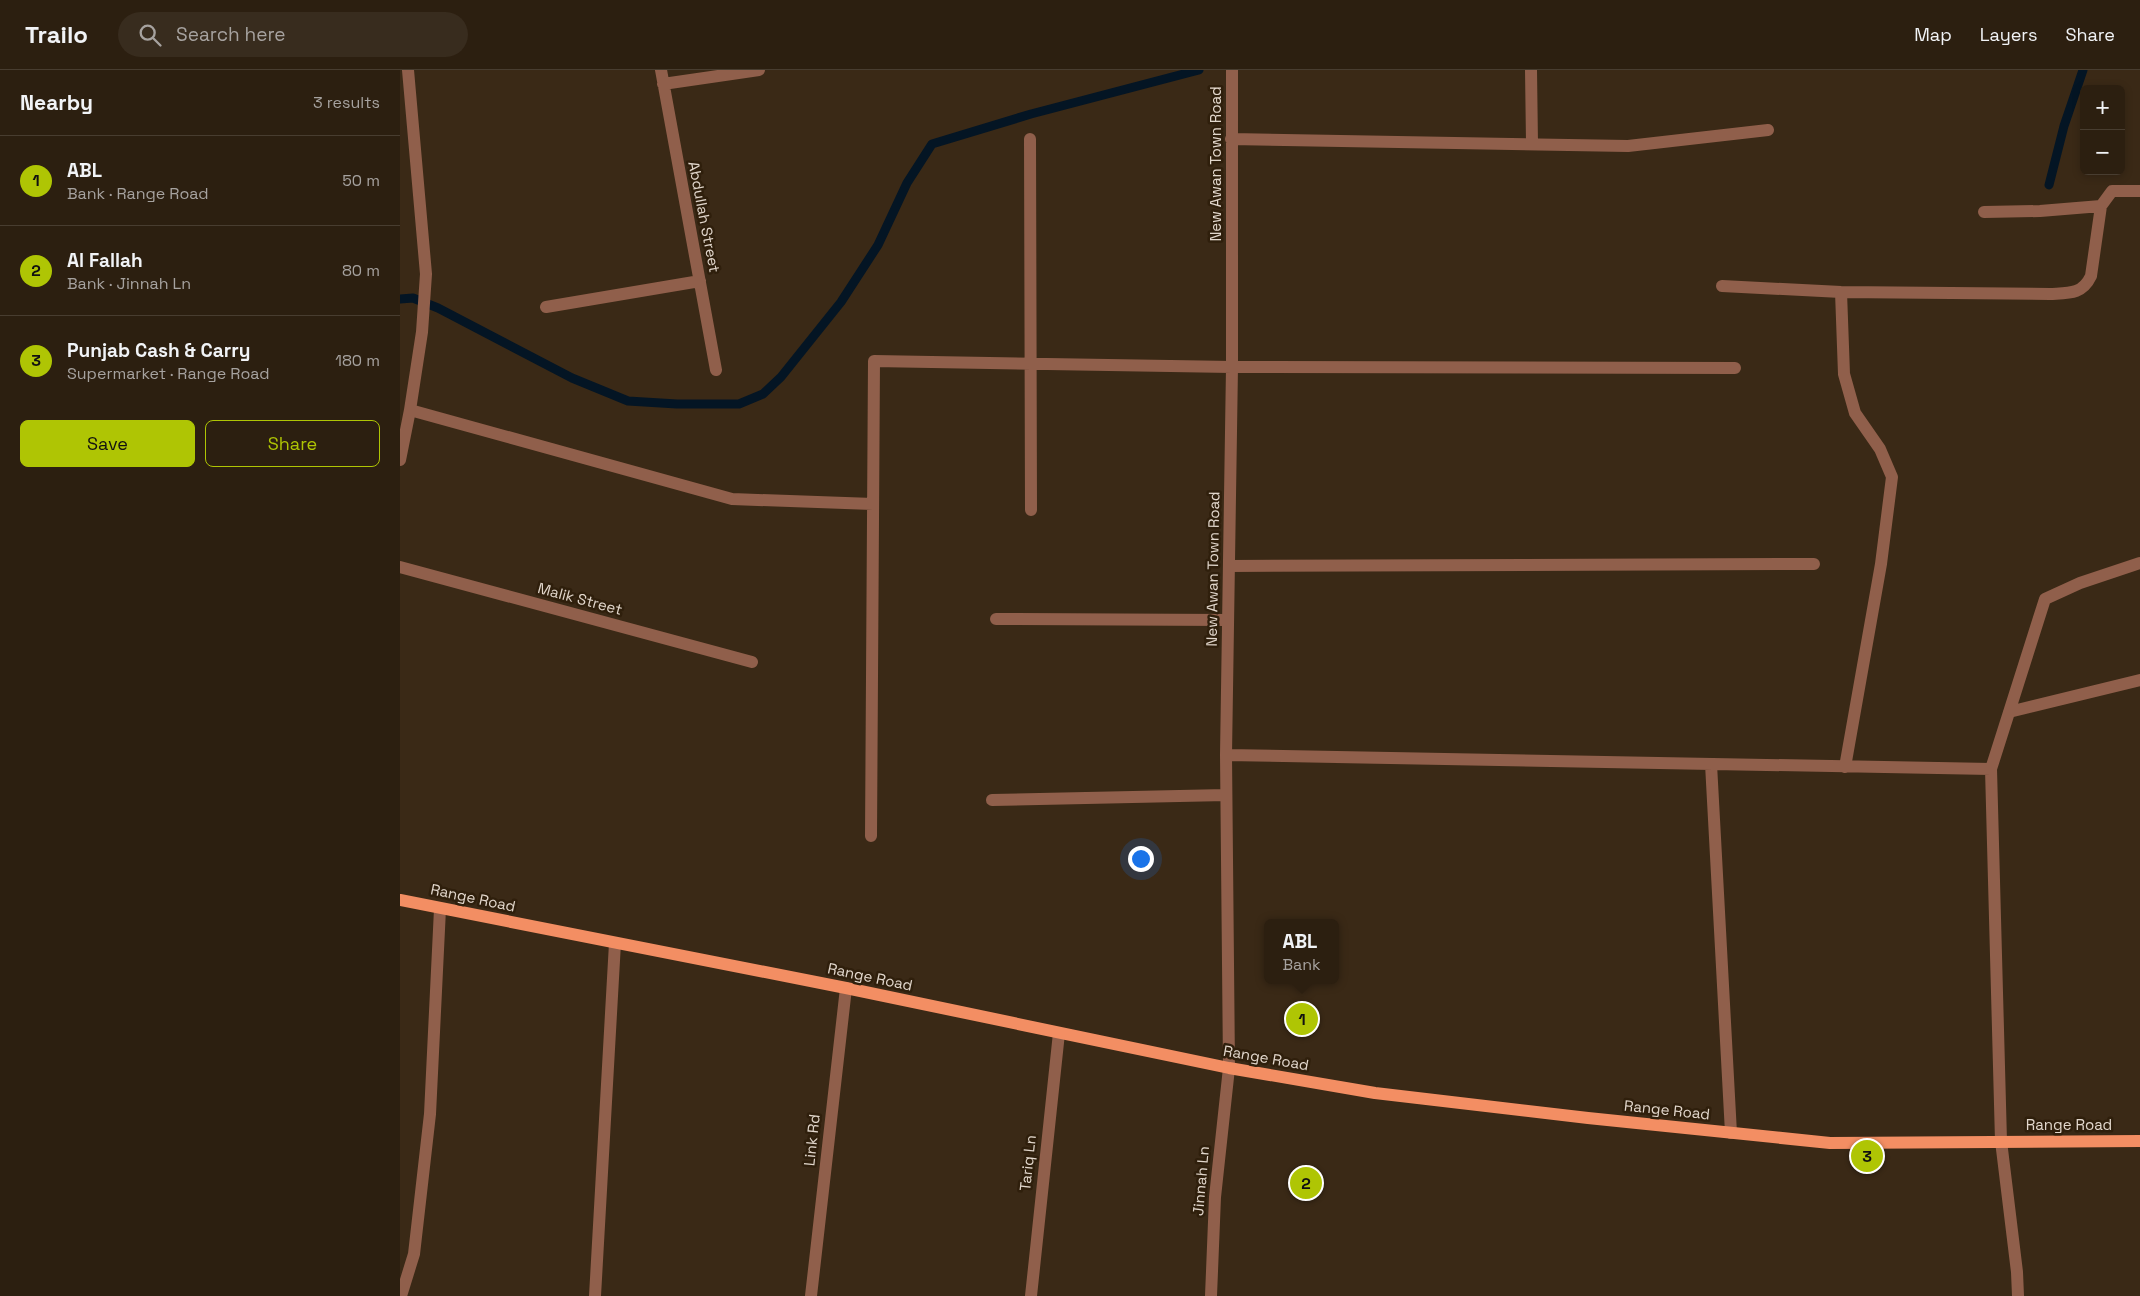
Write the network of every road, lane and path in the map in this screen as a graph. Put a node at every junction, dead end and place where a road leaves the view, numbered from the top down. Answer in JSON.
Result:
{"nodes":[{"id":1,"x":407,"y":70,"type":"edge"},
{"id":2,"x":662,"y":70,"type":"edge"},
{"id":3,"x":759,"y":70,"type":"edge"},
{"id":4,"x":1232,"y":70,"type":"edge"},
{"id":5,"x":1531,"y":70,"type":"edge"},
{"id":6,"x":400,"y":71,"type":"edge"},
{"id":7,"x":663,"y":84,"type":"junction"},
{"id":8,"x":1768,"y":130,"type":"dead end"},
{"id":9,"x":1030,"y":139,"type":"dead end"},
{"id":10,"x":1231,"y":139,"type":"junction"},
{"id":11,"x":1532,"y":143,"type":"junction"},
{"id":12,"x":2140,"y":191,"type":"edge"},
{"id":13,"x":2101,"y":206,"type":"junction"},
{"id":14,"x":1984,"y":212,"type":"dead end"},
{"id":15,"x":700,"y":281,"type":"junction"},
{"id":16,"x":1722,"y":286,"type":"dead end"},
{"id":17,"x":1841,"y":292,"type":"junction"},
{"id":18,"x":546,"y":307,"type":"dead end"},
{"id":19,"x":1030,"y":364,"type":"junction"},
{"id":20,"x":1232,"y":367,"type":"junction"},
{"id":21,"x":1735,"y":368,"type":"dead end"},
{"id":22,"x":716,"y":370,"type":"dead end"},
{"id":23,"x":410,"y":410,"type":"junction"},
{"id":24,"x":400,"y":460,"type":"edge"},
{"id":25,"x":873,"y":504,"type":"junction"},
{"id":26,"x":1031,"y":510,"type":"dead end"},
{"id":27,"x":2140,"y":563,"type":"edge"},
{"id":28,"x":1814,"y":564,"type":"dead end"},
{"id":29,"x":1229,"y":566,"type":"junction"},
{"id":30,"x":400,"y":567,"type":"edge"},
{"id":31,"x":996,"y":619,"type":"dead end"},
{"id":32,"x":1228,"y":620,"type":"junction"},
{"id":33,"x":752,"y":662,"type":"dead end"},
{"id":34,"x":2140,"y":680,"type":"edge"},
{"id":35,"x":2009,"y":712,"type":"junction"},
{"id":36,"x":1226,"y":754,"type":"junction"},
{"id":37,"x":1711,"y":764,"type":"junction"},
{"id":38,"x":1845,"y":767,"type":"junction"},
{"id":39,"x":1991,"y":769,"type":"junction"},
{"id":40,"x":1226,"y":795,"type":"junction"},
{"id":41,"x":992,"y":800,"type":"dead end"},
{"id":42,"x":871,"y":836,"type":"dead end"},
{"id":43,"x":400,"y":900,"type":"edge"},
{"id":44,"x":440,"y":909,"type":"junction"},
{"id":45,"x":615,"y":943,"type":"junction"},
{"id":46,"x":846,"y":988,"type":"junction"},
{"id":47,"x":1059,"y":1033,"type":"junction"},
{"id":48,"x":1229,"y":1068,"type":"junction"},
{"id":49,"x":1731,"y":1133,"type":"junction"},
{"id":50,"x":2001,"y":1141,"type":"junction"},
{"id":51,"x":2140,"y":1141,"type":"edge"},
{"id":52,"x":401,"y":1296,"type":"edge"},
{"id":53,"x":595,"y":1296,"type":"edge"},
{"id":54,"x":811,"y":1296,"type":"edge"},
{"id":55,"x":1030,"y":1296,"type":"edge"},
{"id":56,"x":1211,"y":1296,"type":"edge"},
{"id":57,"x":2018,"y":1296,"type":"edge"}],
"edges":[{"from":1,"to":6,"type":"street"},
{"from":1,"to":23,"type":"street"},
{"from":2,"to":7,"type":"street","name":"Abdullah Street"},
{"from":3,"to":7,"type":"street"},
{"from":4,"to":10,"type":"street","name":"New Awan Town Road"},
{"from":5,"to":11,"type":"street"},
{"from":7,"to":15,"type":"street","name":"Abdullah Street"},
{"from":8,"to":11,"type":"street"},
{"from":9,"to":19,"type":"street"},
{"from":10,"to":11,"type":"street"},
{"from":10,"to":20,"type":"street","name":"New Awan Town Road"},
{"from":12,"to":13,"type":"street"},
{"from":13,"to":14,"type":"street"},
{"from":13,"to":17,"type":"street"},
{"from":15,"to":18,"type":"street"},
{"from":15,"to":22,"type":"street","name":"Abdullah Street"},
{"from":16,"to":17,"type":"street"},
{"from":17,"to":38,"type":"street"},
{"from":19,"to":20,"type":"street"},
{"from":19,"to":25,"type":"street"},
{"from":19,"to":26,"type":"street"},
{"from":20,"to":21,"type":"street"},
{"from":20,"to":29,"type":"street","name":"New Awan Town Road"},
{"from":23,"to":24,"type":"street"},
{"from":23,"to":25,"type":"street"},
{"from":25,"to":42,"type":"street"},
{"from":27,"to":35,"type":"street"},
{"from":28,"to":29,"type":"street"},
{"from":29,"to":32,"type":"street","name":"New Awan Town Road"},
{"from":30,"to":33,"type":"street","name":"Malik Street"},
{"from":31,"to":32,"type":"street"},
{"from":32,"to":36,"type":"street","name":"New Awan Town Road"},
{"from":34,"to":35,"type":"street"},
{"from":35,"to":39,"type":"street"},
{"from":36,"to":37,"type":"street"},
{"from":36,"to":40,"type":"street","name":"New Awan Town Road"},
{"from":37,"to":38,"type":"street"},
{"from":37,"to":49,"type":"street"},
{"from":38,"to":39,"type":"street"},
{"from":39,"to":50,"type":"street"},
{"from":40,"to":41,"type":"street"},
{"from":40,"to":48,"type":"street","name":"New Awan Town Road"},
{"from":43,"to":44,"type":"main road","name":"Range Road"},
{"from":44,"to":45,"type":"main road","name":"Range Road"},
{"from":44,"to":52,"type":"street"},
{"from":45,"to":46,"type":"main road","name":"Range Road"},
{"from":45,"to":53,"type":"street"},
{"from":46,"to":47,"type":"main road","name":"Range Road"},
{"from":46,"to":54,"type":"street","name":"Link Rd"},
{"from":47,"to":48,"type":"main road","name":"Range Road"},
{"from":47,"to":55,"type":"street","name":"Tariq Ln"},
{"from":48,"to":49,"type":"main road","name":"Range Road"},
{"from":48,"to":56,"type":"street","name":"Jinnah Ln"},
{"from":49,"to":50,"type":"main road","name":"Range Road"},
{"from":50,"to":51,"type":"main road","name":"Range Road"},
{"from":50,"to":57,"type":"street"}]}
